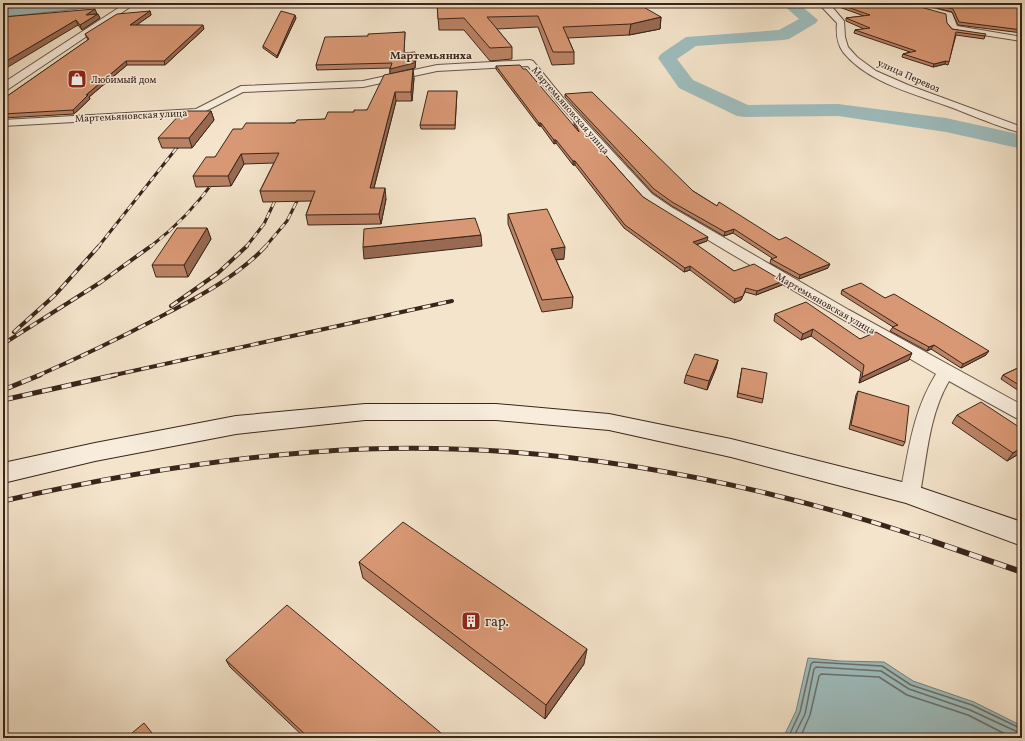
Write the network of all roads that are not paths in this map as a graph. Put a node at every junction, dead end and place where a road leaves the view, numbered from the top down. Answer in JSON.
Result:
{"nodes":[{"id":1,"x":132,"y":3,"type":"edge"},
{"id":2,"x":821,"y":3,"type":"edge"},
{"id":3,"x":904,"y":3,"type":"edge"},
{"id":4,"x":946,"y":7,"type":"edge"},
{"id":5,"x":949,"y":15,"type":"junction"},
{"id":6,"x":1022,"y":39,"type":"edge"},
{"id":7,"x":3,"y":88,"type":"edge"},
{"id":8,"x":3,"y":122,"type":"edge"},
{"id":9,"x":1022,"y":130,"type":"edge"},
{"id":10,"x":946,"y":372,"type":"junction"},
{"id":11,"x":1022,"y":413,"type":"edge"},
{"id":12,"x":3,"y":473,"type":"edge"},
{"id":13,"x":910,"y":494,"type":"junction"},
{"id":14,"x":1022,"y":534,"type":"edge"}],
"edges":[{"from":1,"to":7,"type":"street"},
{"from":2,"to":9,"type":"street","name":"улица Перевоз"},
{"from":3,"to":5,"type":"street"},
{"from":4,"to":5,"type":"street"},
{"from":5,"to":6,"type":"street"},
{"from":8,"to":10,"type":"street","name":"Мартемьяновская улица"},
{"from":10,"to":11,"type":"street","name":"Мартемьяновская улица"},
{"from":10,"to":13,"type":"street"},
{"from":12,"to":13,"type":"main road"},
{"from":13,"to":14,"type":"main road"}]}
